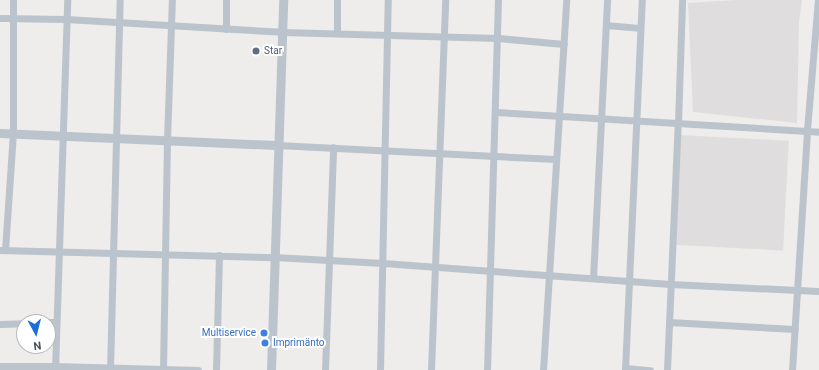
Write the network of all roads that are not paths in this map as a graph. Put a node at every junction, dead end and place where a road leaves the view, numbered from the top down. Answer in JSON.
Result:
{"nodes":[{"id":1,"x":13,"y":0,"type":"edge"},
{"id":2,"x":67,"y":0,"type":"edge"},
{"id":3,"x":120,"y":0,"type":"edge"},
{"id":4,"x":172,"y":0,"type":"edge"},
{"id":5,"x":226,"y":0,"type":"edge"},
{"id":6,"x":283,"y":0,"type":"edge"},
{"id":7,"x":337,"y":0,"type":"edge"},
{"id":8,"x":388,"y":0,"type":"edge"},
{"id":9,"x":445,"y":0,"type":"edge"},
{"id":10,"x":498,"y":0,"type":"edge"},
{"id":11,"x":566,"y":0,"type":"edge"},
{"id":12,"x":607,"y":0,"type":"edge"},
{"id":13,"x":642,"y":0,"type":"edge"},
{"id":14,"x":682,"y":0,"type":"edge"},
{"id":15,"x":818,"y":5,"type":"edge"},
{"id":16,"x":0,"y":18,"type":"edge"},
{"id":17,"x":13,"y":18,"type":"junction"},
{"id":18,"x":66,"y":19,"type":"junction"},
{"id":19,"x":120,"y":23,"type":"junction"},
{"id":20,"x":606,"y":25,"type":"junction"},
{"id":21,"x":172,"y":26,"type":"junction"},
{"id":22,"x":639,"y":28,"type":"junction"},
{"id":23,"x":226,"y":29,"type":"junction"},
{"id":24,"x":282,"y":32,"type":"junction"},
{"id":25,"x":337,"y":33,"type":"junction"},
{"id":26,"x":388,"y":34,"type":"junction"},
{"id":27,"x":444,"y":36,"type":"junction"},
{"id":28,"x":498,"y":38,"type":"junction"},
{"id":29,"x":564,"y":44,"type":"junction"},
{"id":30,"x":811,"y":84,"type":"junction"},
{"id":31,"x":819,"y":84,"type":"edge"},
{"id":32,"x":496,"y":112,"type":"junction"},
{"id":33,"x":558,"y":116,"type":"junction"},
{"id":34,"x":602,"y":119,"type":"junction"},
{"id":35,"x":637,"y":120,"type":"junction"},
{"id":36,"x":678,"y":123,"type":"junction"},
{"id":37,"x":807,"y":130,"type":"junction"},
{"id":38,"x":819,"y":132,"type":"edge"},
{"id":39,"x":0,"y":133,"type":"edge"},
{"id":40,"x":13,"y":134,"type":"junction"},
{"id":41,"x":62,"y":136,"type":"junction"},
{"id":42,"x":117,"y":138,"type":"junction"},
{"id":43,"x":167,"y":140,"type":"junction"},
{"id":44,"x":277,"y":145,"type":"junction"},
{"id":45,"x":332,"y":147,"type":"junction"},
{"id":46,"x":385,"y":150,"type":"junction"},
{"id":47,"x":440,"y":152,"type":"junction"},
{"id":48,"x":494,"y":154,"type":"junction"},
{"id":49,"x":556,"y":159,"type":"junction"},
{"id":50,"x":3,"y":250,"type":"edge"},
{"id":51,"x":58,"y":252,"type":"junction"},
{"id":52,"x":114,"y":253,"type":"junction"},
{"id":53,"x":164,"y":253,"type":"junction"},
{"id":54,"x":219,"y":255,"type":"junction"},
{"id":55,"x":274,"y":257,"type":"junction"},
{"id":56,"x":328,"y":260,"type":"junction"},
{"id":57,"x":382,"y":263,"type":"junction"},
{"id":58,"x":434,"y":267,"type":"junction"},
{"id":59,"x":490,"y":271,"type":"junction"},
{"id":60,"x":549,"y":275,"type":"junction"},
{"id":61,"x":592,"y":278,"type":"junction"},
{"id":62,"x":628,"y":281,"type":"junction"},
{"id":63,"x":670,"y":284,"type":"junction"},
{"id":64,"x":798,"y":289,"type":"junction"},
{"id":65,"x":819,"y":291,"type":"edge"},
{"id":66,"x":56,"y":322,"type":"edge"},
{"id":67,"x":668,"y":322,"type":"junction"},
{"id":68,"x":16,"y":323,"type":"edge"},
{"id":69,"x":0,"y":324,"type":"edge"},
{"id":70,"x":795,"y":329,"type":"junction"},
{"id":71,"x":55,"y":354,"type":"edge"},
{"id":72,"x":0,"y":366,"type":"edge"},
{"id":73,"x":55,"y":368,"type":"edge"},
{"id":74,"x":110,"y":369,"type":"edge"},
{"id":75,"x":163,"y":369,"type":"edge"},
{"id":76,"x":625,"y":369,"type":"edge"},
{"id":77,"x":198,"y":370,"type":"edge"},
{"id":78,"x":216,"y":370,"type":"edge"},
{"id":79,"x":271,"y":370,"type":"edge"},
{"id":80,"x":325,"y":370,"type":"edge"},
{"id":81,"x":380,"y":370,"type":"edge"},
{"id":82,"x":432,"y":370,"type":"edge"},
{"id":83,"x":487,"y":370,"type":"edge"},
{"id":84,"x":543,"y":370,"type":"edge"},
{"id":85,"x":650,"y":370,"type":"edge"},
{"id":86,"x":667,"y":370,"type":"edge"},
{"id":87,"x":792,"y":370,"type":"edge"}],
"edges":[{"from":1,"to":17,"type":"street"},
{"from":2,"to":18,"type":"street"},
{"from":3,"to":19,"type":"street"},
{"from":4,"to":21,"type":"street"},
{"from":5,"to":23,"type":"street"},
{"from":6,"to":24,"type":"street"},
{"from":7,"to":25,"type":"street"},
{"from":8,"to":26,"type":"street"},
{"from":9,"to":27,"type":"street"},
{"from":10,"to":28,"type":"street"},
{"from":11,"to":29,"type":"street"},
{"from":12,"to":20,"type":"street"},
{"from":13,"to":22,"type":"street"},
{"from":14,"to":36,"type":"street"},
{"from":15,"to":30,"type":"street"},
{"from":16,"to":17,"type":"street"},
{"from":17,"to":18,"type":"street"},
{"from":17,"to":40,"type":"street"},
{"from":18,"to":19,"type":"street"},
{"from":18,"to":41,"type":"street"},
{"from":19,"to":21,"type":"street"},
{"from":19,"to":42,"type":"street"},
{"from":20,"to":22,"type":"street"},
{"from":20,"to":34,"type":"street"},
{"from":21,"to":23,"type":"street"},
{"from":21,"to":43,"type":"street"},
{"from":22,"to":35,"type":"street"},
{"from":23,"to":24,"type":"street"},
{"from":24,"to":25,"type":"street"},
{"from":24,"to":44,"type":"street"},
{"from":25,"to":26,"type":"street"},
{"from":26,"to":27,"type":"street"},
{"from":26,"to":46,"type":"street"},
{"from":27,"to":28,"type":"street"},
{"from":27,"to":47,"type":"street"},
{"from":28,"to":29,"type":"street"},
{"from":28,"to":32,"type":"street"},
{"from":29,"to":33,"type":"street"},
{"from":30,"to":31,"type":"street"},
{"from":30,"to":37,"type":"street"},
{"from":32,"to":33,"type":"street"},
{"from":32,"to":48,"type":"street"},
{"from":33,"to":34,"type":"street"},
{"from":33,"to":49,"type":"street"},
{"from":34,"to":35,"type":"street"},
{"from":34,"to":61,"type":"street"},
{"from":35,"to":36,"type":"street"},
{"from":35,"to":62,"type":"street"},
{"from":36,"to":37,"type":"street"},
{"from":36,"to":63,"type":"street"},
{"from":37,"to":38,"type":"street"},
{"from":37,"to":64,"type":"street"},
{"from":39,"to":40,"type":"street"},
{"from":40,"to":41,"type":"street"},
{"from":40,"to":50,"type":"street"},
{"from":41,"to":42,"type":"street"},
{"from":41,"to":51,"type":"street"},
{"from":42,"to":43,"type":"street"},
{"from":42,"to":52,"type":"street"},
{"from":43,"to":44,"type":"street"},
{"from":43,"to":53,"type":"street"},
{"from":44,"to":45,"type":"street"},
{"from":44,"to":55,"type":"street"},
{"from":45,"to":46,"type":"street"},
{"from":45,"to":56,"type":"street"},
{"from":46,"to":47,"type":"street"},
{"from":46,"to":57,"type":"street"},
{"from":47,"to":48,"type":"street"},
{"from":47,"to":58,"type":"street"},
{"from":48,"to":49,"type":"street"},
{"from":48,"to":59,"type":"street"},
{"from":49,"to":60,"type":"street"},
{"from":50,"to":51,"type":"street"},
{"from":51,"to":52,"type":"street"},
{"from":51,"to":66,"type":"street"},
{"from":52,"to":53,"type":"street"},
{"from":52,"to":74,"type":"street"},
{"from":53,"to":54,"type":"street"},
{"from":53,"to":75,"type":"street"},
{"from":54,"to":55,"type":"street"},
{"from":54,"to":78,"type":"street"},
{"from":55,"to":56,"type":"street"},
{"from":55,"to":79,"type":"street"},
{"from":56,"to":57,"type":"street"},
{"from":56,"to":80,"type":"street"},
{"from":57,"to":58,"type":"street"},
{"from":57,"to":81,"type":"street"},
{"from":58,"to":59,"type":"street"},
{"from":58,"to":82,"type":"street"},
{"from":59,"to":60,"type":"street"},
{"from":59,"to":83,"type":"street"},
{"from":60,"to":61,"type":"street"},
{"from":60,"to":84,"type":"street"},
{"from":61,"to":62,"type":"street"},
{"from":62,"to":63,"type":"street"},
{"from":62,"to":76,"type":"street"},
{"from":63,"to":64,"type":"street"},
{"from":63,"to":67,"type":"street"},
{"from":64,"to":65,"type":"street"},
{"from":64,"to":70,"type":"street"},
{"from":67,"to":70,"type":"street"},
{"from":67,"to":86,"type":"street"},
{"from":68,"to":69,"type":"street"},
{"from":70,"to":87,"type":"street"},
{"from":71,"to":73,"type":"street"},
{"from":72,"to":73,"type":"street"},
{"from":73,"to":74,"type":"street"},
{"from":74,"to":75,"type":"street"},
{"from":75,"to":77,"type":"street"},
{"from":76,"to":85,"type":"street"}]}
